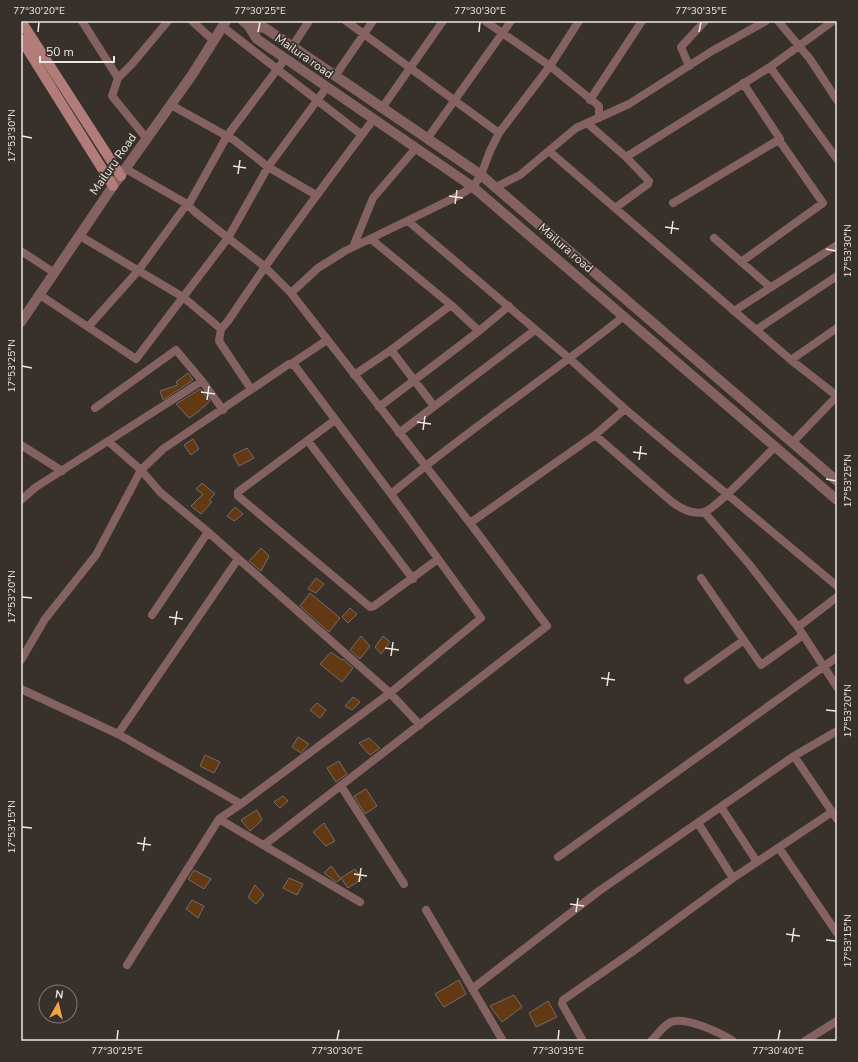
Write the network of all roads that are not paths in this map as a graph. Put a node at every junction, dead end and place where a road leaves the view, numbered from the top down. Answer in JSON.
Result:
{"nodes":[{"id":1,"x":21,"y":21,"type":"edge"},
{"id":2,"x":82,"y":21,"type":"edge"},
{"id":3,"x":168,"y":21,"type":"edge"},
{"id":4,"x":192,"y":21,"type":"edge"},
{"id":5,"x":310,"y":21,"type":"edge"},
{"id":6,"x":346,"y":21,"type":"edge"},
{"id":7,"x":374,"y":21,"type":"edge"},
{"id":8,"x":443,"y":21,"type":"edge"},
{"id":9,"x":485,"y":21,"type":"edge"},
{"id":10,"x":511,"y":21,"type":"edge"},
{"id":11,"x":579,"y":21,"type":"edge"},
{"id":12,"x":642,"y":21,"type":"edge"},
{"id":13,"x":705,"y":21,"type":"edge"},
{"id":14,"x":766,"y":21,"type":"edge"},
{"id":15,"x":778,"y":21,"type":"edge"},
{"id":16,"x":833,"y":21,"type":"edge"},
{"id":17,"x":245,"y":23,"type":"edge"},
{"id":18,"x":225,"y":24,"type":"edge"},
{"id":19,"x":502,"y":33,"type":"junction"},
{"id":20,"x":364,"y":34,"type":"junction"},
{"id":21,"x":21,"y":39,"type":"edge"},
{"id":22,"x":214,"y":41,"type":"junction"},
{"id":23,"x":800,"y":45,"type":"junction"},
{"id":24,"x":292,"y":47,"type":"junction"},
{"id":25,"x":286,"y":59,"type":"junction"},
{"id":26,"x":550,"y":66,"type":"junction"},
{"id":27,"x":689,"y":66,"type":"junction"},
{"id":28,"x":410,"y":67,"type":"junction"},
{"id":29,"x":770,"y":67,"type":"junction"},
{"id":30,"x":278,"y":70,"type":"junction"},
{"id":31,"x":335,"y":76,"type":"junction"},
{"id":32,"x":118,"y":78,"type":"junction"},
{"id":33,"x":743,"y":83,"type":"junction"},
{"id":34,"x":327,"y":87,"type":"junction"},
{"id":35,"x":454,"y":99,"type":"junction"},
{"id":36,"x":318,"y":100,"type":"junction"},
{"id":37,"x":590,"y":100,"type":"junction"},
{"id":38,"x":837,"y":100,"type":"edge"},
{"id":39,"x":171,"y":105,"type":"junction"},
{"id":40,"x":382,"y":108,"type":"junction"},
{"id":41,"x":599,"y":118,"type":"junction"},
{"id":42,"x":373,"y":120,"type":"junction"},
{"id":43,"x":587,"y":122,"type":"junction"},
{"id":44,"x":499,"y":133,"type":"junction"},
{"id":45,"x":362,"y":135,"type":"junction"},
{"id":46,"x":227,"y":136,"type":"junction"},
{"id":47,"x":147,"y":139,"type":"junction"},
{"id":48,"x":428,"y":139,"type":"junction"},
{"id":49,"x":779,"y":140,"type":"junction"},
{"id":50,"x":415,"y":149,"type":"junction"},
{"id":51,"x":549,"y":151,"type":"junction"},
{"id":52,"x":626,"y":157,"type":"junction"},
{"id":53,"x":837,"y":158,"type":"edge"},
{"id":54,"x":268,"y":168,"type":"junction"},
{"id":55,"x":123,"y":173,"type":"junction"},
{"id":56,"x":481,"y":175,"type":"junction"},
{"id":57,"x":113,"y":186,"type":"junction"},
{"id":58,"x":473,"y":187,"type":"junction"},
{"id":59,"x":496,"y":187,"type":"junction"},
{"id":60,"x":316,"y":195,"type":"junction"},
{"id":61,"x":673,"y":203,"type":"dead end"},
{"id":62,"x":187,"y":204,"type":"junction"},
{"id":63,"x":615,"y":208,"type":"junction"},
{"id":64,"x":408,"y":221,"type":"junction"},
{"id":65,"x":80,"y":236,"type":"junction"},
{"id":66,"x":228,"y":238,"type":"junction"},
{"id":67,"x":714,"y":238,"type":"dead end"},
{"id":68,"x":370,"y":239,"type":"junction"},
{"id":69,"x":837,"y":246,"type":"edge"},
{"id":70,"x":353,"y":248,"type":"junction"},
{"id":71,"x":21,"y":251,"type":"edge"},
{"id":72,"x":741,"y":262,"type":"junction"},
{"id":73,"x":264,"y":266,"type":"junction"},
{"id":74,"x":138,"y":271,"type":"junction"},
{"id":75,"x":53,"y":272,"type":"junction"},
{"id":76,"x":837,"y":276,"type":"edge"},
{"id":77,"x":770,"y":287,"type":"junction"},
{"id":78,"x":291,"y":293,"type":"junction"},
{"id":79,"x":40,"y":295,"type":"junction"},
{"id":80,"x":183,"y":297,"type":"junction"},
{"id":81,"x":451,"y":305,"type":"junction"},
{"id":82,"x":509,"y":306,"type":"junction"},
{"id":83,"x":734,"y":312,"type":"junction"},
{"id":84,"x":624,"y":316,"type":"junction"},
{"id":85,"x":21,"y":322,"type":"edge"},
{"id":86,"x":88,"y":327,"type":"junction"},
{"id":87,"x":837,"y":328,"type":"edge"},
{"id":88,"x":221,"y":329,"type":"junction"},
{"id":89,"x":535,"y":330,"type":"junction"},
{"id":90,"x":756,"y":330,"type":"junction"},
{"id":91,"x":479,"y":331,"type":"junction"},
{"id":92,"x":327,"y":340,"type":"junction"},
{"id":93,"x":391,"y":350,"type":"junction"},
{"id":94,"x":570,"y":359,"type":"junction"},
{"id":95,"x":791,"y":360,"type":"junction"},
{"id":96,"x":291,"y":364,"type":"junction"},
{"id":97,"x":354,"y":375,"type":"junction"},
{"id":98,"x":413,"y":380,"type":"junction"},
{"id":99,"x":202,"y":381,"type":"junction"},
{"id":100,"x":252,"y":389,"type":"junction"},
{"id":101,"x":434,"y":406,"type":"junction"},
{"id":102,"x":379,"y":407,"type":"junction"},
{"id":103,"x":95,"y":408,"type":"dead end"},
{"id":104,"x":625,"y":409,"type":"junction"},
{"id":105,"x":223,"y":410,"type":"junction"},
{"id":106,"x":335,"y":420,"type":"junction"},
{"id":107,"x":399,"y":433,"type":"junction"},
{"id":108,"x":595,"y":435,"type":"junction"},
{"id":109,"x":308,"y":441,"type":"junction"},
{"id":110,"x":109,"y":442,"type":"junction"},
{"id":111,"x":792,"y":442,"type":"junction"},
{"id":112,"x":21,"y":445,"type":"edge"},
{"id":113,"x":775,"y":447,"type":"junction"},
{"id":114,"x":424,"y":466,"type":"junction"},
{"id":115,"x":142,"y":470,"type":"junction"},
{"id":116,"x":62,"y":471,"type":"junction"},
{"id":117,"x":837,"y":481,"type":"edge"},
{"id":118,"x":391,"y":494,"type":"junction"},
{"id":119,"x":727,"y":494,"type":"junction"},
{"id":120,"x":21,"y":500,"type":"edge"},
{"id":121,"x":837,"y":500,"type":"edge"},
{"id":122,"x":704,"y":512,"type":"junction"},
{"id":123,"x":470,"y":523,"type":"junction"},
{"id":124,"x":208,"y":532,"type":"junction"},
{"id":125,"x":238,"y":559,"type":"junction"},
{"id":126,"x":438,"y":559,"type":"junction"},
{"id":127,"x":701,"y":578,"type":"dead end"},
{"id":128,"x":413,"y":579,"type":"junction"},
{"id":129,"x":837,"y":586,"type":"edge"},
{"id":130,"x":837,"y":597,"type":"edge"},
{"id":131,"x":152,"y":615,"type":"dead end"},
{"id":132,"x":798,"y":627,"type":"junction"},
{"id":133,"x":803,"y":635,"type":"junction"},
{"id":134,"x":744,"y":640,"type":"junction"},
{"id":135,"x":837,"y":657,"type":"edge"},
{"id":136,"x":21,"y":660,"type":"edge"},
{"id":137,"x":822,"y":667,"type":"junction"},
{"id":138,"x":688,"y":680,"type":"dead end"},
{"id":139,"x":837,"y":687,"type":"edge"},
{"id":140,"x":21,"y":689,"type":"edge"},
{"id":141,"x":390,"y":693,"type":"junction"},
{"id":142,"x":420,"y":725,"type":"junction"},
{"id":143,"x":837,"y":731,"type":"edge"},
{"id":144,"x":118,"y":734,"type":"junction"},
{"id":145,"x":794,"y":756,"type":"junction"},
{"id":146,"x":341,"y":786,"type":"junction"},
{"id":147,"x":241,"y":804,"type":"junction"},
{"id":148,"x":721,"y":807,"type":"junction"},
{"id":149,"x":835,"y":816,"type":"edge"},
{"id":150,"x":220,"y":819,"type":"junction"},
{"id":151,"x":698,"y":823,"type":"junction"},
{"id":152,"x":264,"y":846,"type":"junction"},
{"id":153,"x":779,"y":848,"type":"junction"},
{"id":154,"x":558,"y":857,"type":"dead end"},
{"id":155,"x":757,"y":862,"type":"junction"},
{"id":156,"x":733,"y":878,"type":"junction"},
{"id":157,"x":404,"y":884,"type":"dead end"},
{"id":158,"x":360,"y":902,"type":"dead end"},
{"id":159,"x":426,"y":910,"type":"dead end"},
{"id":160,"x":837,"y":933,"type":"edge"},
{"id":161,"x":127,"y":965,"type":"dead end"},
{"id":162,"x":472,"y":989,"type":"junction"},
{"id":163,"x":837,"y":1021,"type":"edge"},
{"id":164,"x":503,"y":1041,"type":"edge"},
{"id":165,"x":583,"y":1041,"type":"edge"},
{"id":166,"x":651,"y":1041,"type":"edge"},
{"id":167,"x":733,"y":1041,"type":"edge"},
{"id":168,"x":806,"y":1041,"type":"edge"}],
"edges":[{"from":1,"to":55,"type":"main road"},
{"from":2,"to":32,"type":"street"},
{"from":3,"to":32,"type":"street"},
{"from":4,"to":22,"type":"street"},
{"from":5,"to":24,"type":"street"},
{"from":6,"to":20,"type":"street"},
{"from":7,"to":20,"type":"street"},
{"from":8,"to":28,"type":"street"},
{"from":9,"to":19,"type":"street"},
{"from":10,"to":19,"type":"street"},
{"from":11,"to":26,"type":"street"},
{"from":12,"to":37,"type":"street"},
{"from":13,"to":27,"type":"street"},
{"from":14,"to":27,"type":"street"},
{"from":15,"to":23,"type":"street"},
{"from":16,"to":23,"type":"street"},
{"from":17,"to":24,"type":"street","name":"Mailura road"},
{"from":17,"to":25,"type":"street","name":"Mailura road"},
{"from":18,"to":22,"type":"street","name":"Mailuru Road"},
{"from":18,"to":30,"type":"street"},
{"from":19,"to":26,"type":"street"},
{"from":19,"to":35,"type":"street"},
{"from":20,"to":28,"type":"street"},
{"from":20,"to":31,"type":"street"},
{"from":21,"to":57,"type":"main road"},
{"from":22,"to":39,"type":"street","name":"Mailuru Road"},
{"from":23,"to":29,"type":"street"},
{"from":23,"to":38,"type":"street"},
{"from":24,"to":31,"type":"street","name":"Mailura road"},
{"from":25,"to":30,"type":"street"},
{"from":25,"to":34,"type":"street","name":"Mailura road"},
{"from":26,"to":37,"type":"street"},
{"from":26,"to":44,"type":"street"},
{"from":27,"to":41,"type":"street"},
{"from":28,"to":35,"type":"street"},
{"from":28,"to":40,"type":"street"},
{"from":29,"to":33,"type":"street"},
{"from":29,"to":53,"type":"street"},
{"from":30,"to":36,"type":"street"},
{"from":30,"to":46,"type":"street"},
{"from":31,"to":40,"type":"street","name":"Mailura road"},
{"from":32,"to":47,"type":"street"},
{"from":33,"to":49,"type":"street"},
{"from":33,"to":52,"type":"street"},
{"from":34,"to":36,"type":"street"},
{"from":34,"to":42,"type":"street","name":"Mailura road"},
{"from":35,"to":44,"type":"street"},
{"from":35,"to":48,"type":"street"},
{"from":36,"to":45,"type":"street"},
{"from":36,"to":54,"type":"street"},
{"from":37,"to":41,"type":"street"},
{"from":39,"to":46,"type":"street"},
{"from":39,"to":47,"type":"street","name":"Mailuru Road"},
{"from":40,"to":48,"type":"street","name":"Mailura road"},
{"from":41,"to":43,"type":"street"},
{"from":42,"to":45,"type":"street"},
{"from":42,"to":50,"type":"street","name":"Mailura road"},
{"from":43,"to":51,"type":"street"},
{"from":43,"to":52,"type":"street"},
{"from":44,"to":56,"type":"street"},
{"from":45,"to":60,"type":"street"},
{"from":46,"to":54,"type":"street"},
{"from":46,"to":62,"type":"street"},
{"from":47,"to":55,"type":"street","name":"Mailuru Road"},
{"from":48,"to":56,"type":"street","name":"Mailura road"},
{"from":49,"to":61,"type":"street"},
{"from":49,"to":72,"type":"street"},
{"from":50,"to":58,"type":"street","name":"Mailura road"},
{"from":50,"to":70,"type":"street"},
{"from":51,"to":59,"type":"street"},
{"from":51,"to":63,"type":"street"},
{"from":52,"to":63,"type":"street"},
{"from":54,"to":60,"type":"street"},
{"from":54,"to":66,"type":"street"},
{"from":55,"to":57,"type":"street","name":"Mailuru Road"},
{"from":55,"to":62,"type":"street"},
{"from":56,"to":58,"type":"street"},
{"from":56,"to":59,"type":"street","name":"Mailura road"},
{"from":57,"to":65,"type":"street","name":"Mailuru Road"},
{"from":58,"to":64,"type":"street"},
{"from":58,"to":84,"type":"street","name":"Mailura road"},
{"from":59,"to":111,"type":"street","name":"Mailura road"},
{"from":60,"to":73,"type":"street"},
{"from":62,"to":66,"type":"street"},
{"from":62,"to":74,"type":"street"},
{"from":63,"to":83,"type":"street"},
{"from":64,"to":68,"type":"street"},
{"from":64,"to":82,"type":"street"},
{"from":65,"to":74,"type":"street"},
{"from":65,"to":75,"type":"street","name":"Mailuru Road"},
{"from":66,"to":73,"type":"street"},
{"from":66,"to":80,"type":"street"},
{"from":67,"to":72,"type":"street"},
{"from":68,"to":70,"type":"street"},
{"from":68,"to":81,"type":"street"},
{"from":69,"to":77,"type":"street"},
{"from":70,"to":78,"type":"street"},
{"from":71,"to":75,"type":"street"},
{"from":72,"to":77,"type":"street"},
{"from":73,"to":78,"type":"street"},
{"from":73,"to":88,"type":"street"},
{"from":74,"to":80,"type":"street"},
{"from":74,"to":86,"type":"street"},
{"from":75,"to":79,"type":"street","name":"Mailuru Road"},
{"from":76,"to":90,"type":"street"},
{"from":77,"to":83,"type":"street"},
{"from":78,"to":92,"type":"street"},
{"from":79,"to":85,"type":"street","name":"Mailuru Road"},
{"from":79,"to":86,"type":"street"},
{"from":80,"to":86,"type":"street"},
{"from":80,"to":88,"type":"street"},
{"from":81,"to":91,"type":"street"},
{"from":81,"to":93,"type":"street"},
{"from":82,"to":89,"type":"street"},
{"from":82,"to":91,"type":"street"},
{"from":83,"to":90,"type":"street"},
{"from":84,"to":94,"type":"street"},
{"from":84,"to":113,"type":"street","name":"Mailura road"},
{"from":87,"to":95,"type":"street"},
{"from":88,"to":100,"type":"street"},
{"from":89,"to":94,"type":"street"},
{"from":89,"to":101,"type":"street"},
{"from":90,"to":95,"type":"street"},
{"from":91,"to":98,"type":"street"},
{"from":92,"to":96,"type":"street"},
{"from":92,"to":97,"type":"street"},
{"from":93,"to":97,"type":"street"},
{"from":93,"to":98,"type":"street"},
{"from":94,"to":104,"type":"street"},
{"from":94,"to":114,"type":"street"},
{"from":95,"to":111,"type":"street"},
{"from":96,"to":100,"type":"street"},
{"from":96,"to":106,"type":"street"},
{"from":97,"to":102,"type":"street"},
{"from":98,"to":101,"type":"street"},
{"from":98,"to":102,"type":"street"},
{"from":99,"to":103,"type":"street"},
{"from":99,"to":105,"type":"street"},
{"from":99,"to":110,"type":"street"},
{"from":100,"to":105,"type":"street"},
{"from":101,"to":107,"type":"street"},
{"from":102,"to":107,"type":"street"},
{"from":104,"to":108,"type":"street"},
{"from":104,"to":119,"type":"street"},
{"from":105,"to":115,"type":"street"},
{"from":106,"to":109,"type":"street"},
{"from":106,"to":118,"type":"street"},
{"from":107,"to":114,"type":"street"},
{"from":108,"to":122,"type":"street"},
{"from":108,"to":123,"type":"street"},
{"from":109,"to":128,"type":"street"},
{"from":109,"to":128,"type":"street"},
{"from":110,"to":115,"type":"street"},
{"from":110,"to":116,"type":"street"},
{"from":111,"to":117,"type":"street","name":"Mailura road"},
{"from":112,"to":116,"type":"street"},
{"from":113,"to":119,"type":"street"},
{"from":113,"to":121,"type":"street","name":"Mailura road"},
{"from":114,"to":118,"type":"street"},
{"from":114,"to":123,"type":"street"},
{"from":115,"to":124,"type":"street"},
{"from":115,"to":136,"type":"street"},
{"from":116,"to":120,"type":"street"},
{"from":118,"to":126,"type":"street"},
{"from":119,"to":122,"type":"street"},
{"from":119,"to":129,"type":"street"},
{"from":122,"to":132,"type":"street"},
{"from":123,"to":142,"type":"street"},
{"from":124,"to":125,"type":"street"},
{"from":124,"to":131,"type":"street"},
{"from":125,"to":141,"type":"street"},
{"from":125,"to":144,"type":"street"},
{"from":126,"to":128,"type":"street"},
{"from":126,"to":141,"type":"street"},
{"from":127,"to":134,"type":"street"},
{"from":130,"to":132,"type":"street"},
{"from":132,"to":133,"type":"street"},
{"from":133,"to":134,"type":"street"},
{"from":133,"to":137,"type":"street"},
{"from":134,"to":138,"type":"street"},
{"from":135,"to":137,"type":"street"},
{"from":137,"to":139,"type":"street"},
{"from":137,"to":154,"type":"street"},
{"from":140,"to":144,"type":"street"},
{"from":141,"to":142,"type":"street"},
{"from":141,"to":147,"type":"street"},
{"from":142,"to":146,"type":"street"},
{"from":143,"to":145,"type":"street"},
{"from":144,"to":147,"type":"street"},
{"from":145,"to":148,"type":"street"},
{"from":145,"to":149,"type":"street"},
{"from":146,"to":152,"type":"street"},
{"from":146,"to":157,"type":"street"},
{"from":147,"to":150,"type":"street"},
{"from":148,"to":151,"type":"street"},
{"from":148,"to":155,"type":"street"},
{"from":149,"to":153,"type":"street"},
{"from":150,"to":152,"type":"street"},
{"from":150,"to":161,"type":"street"},
{"from":151,"to":156,"type":"street"},
{"from":151,"to":162,"type":"street"},
{"from":152,"to":158,"type":"street"},
{"from":153,"to":155,"type":"street"},
{"from":153,"to":160,"type":"street"},
{"from":155,"to":156,"type":"street"},
{"from":156,"to":165,"type":"street"},
{"from":159,"to":162,"type":"street"},
{"from":162,"to":164,"type":"street"},
{"from":163,"to":168,"type":"street"},
{"from":166,"to":167,"type":"street"}]}
